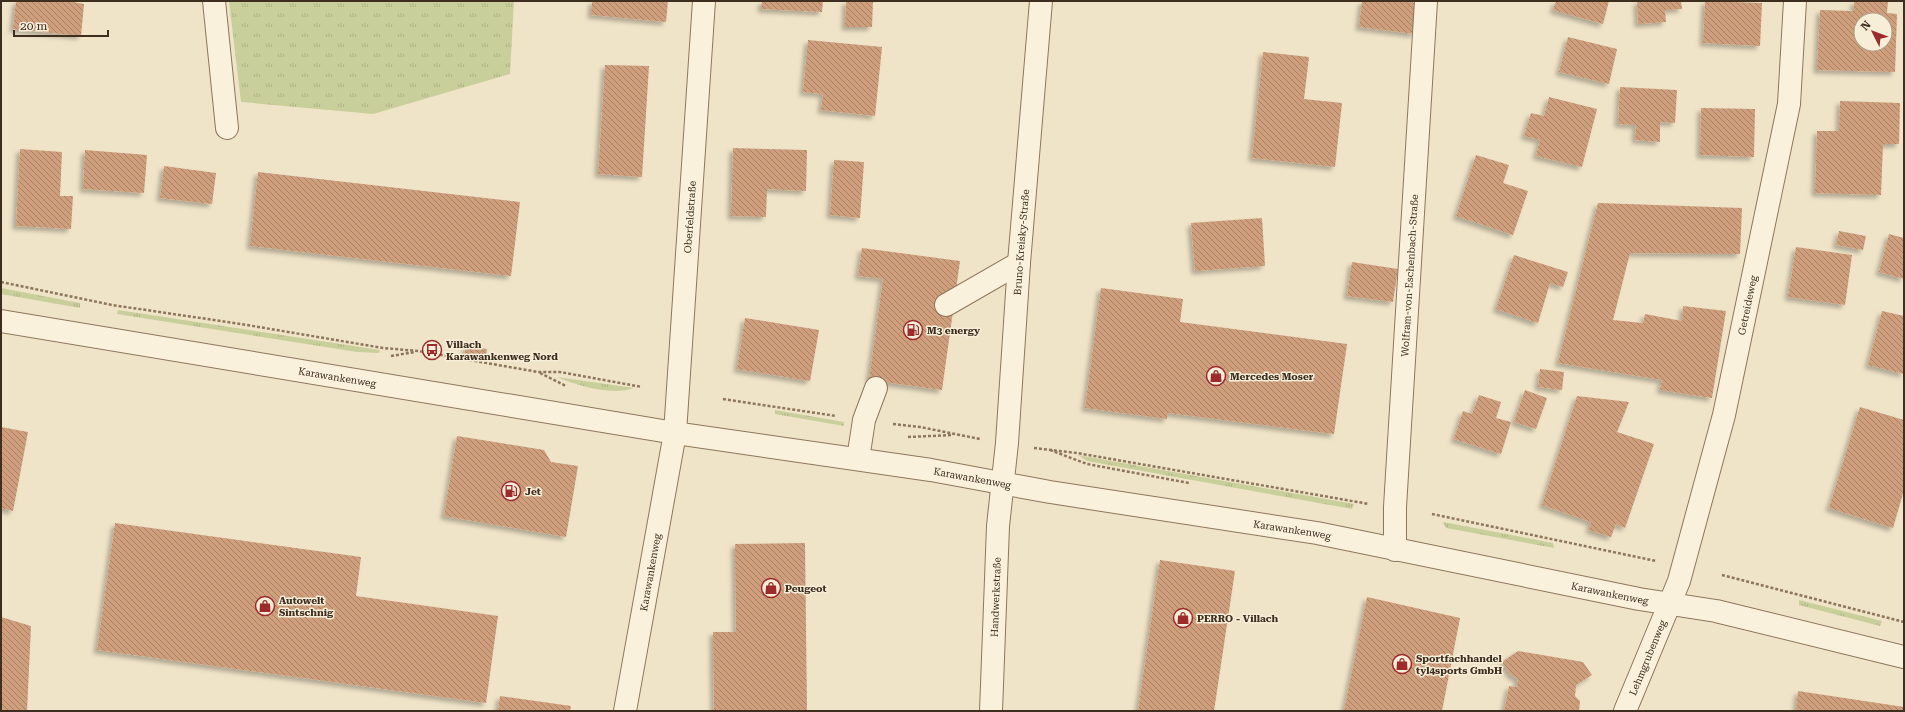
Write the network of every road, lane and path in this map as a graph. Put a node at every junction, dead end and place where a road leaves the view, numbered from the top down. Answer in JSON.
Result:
{"nodes":[{"id":1,"x":214,"y":1,"type":"edge"},
{"id":2,"x":704,"y":1,"type":"edge"},
{"id":3,"x":1041,"y":1,"type":"edge"},
{"id":4,"x":1426,"y":1,"type":"edge"},
{"id":5,"x":1795,"y":1,"type":"edge"},
{"id":6,"x":227,"y":128,"type":"dead end"},
{"id":7,"x":1019,"y":263,"type":"junction"},
{"id":8,"x":1,"y":282,"type":"edge"},
{"id":9,"x":946,"y":304,"type":"dead end"},
{"id":10,"x":1,"y":321,"type":"edge"},
{"id":11,"x":418,"y":351,"type":"junction"},
{"id":12,"x":390,"y":357,"type":"dead end"},
{"id":13,"x":642,"y":387,"type":"dead end"},
{"id":14,"x":876,"y":388,"type":"dead end"},
{"id":15,"x":675,"y":433,"type":"junction"},
{"id":16,"x":957,"y":435,"type":"dead end"},
{"id":17,"x":904,"y":437,"type":"dead end"},
{"id":18,"x":1050,"y":450,"type":"dead end"},
{"id":19,"x":858,"y":459,"type":"junction"},
{"id":20,"x":1003,"y":483,"type":"junction"},
{"id":21,"x":1369,"y":504,"type":"dead end"},
{"id":22,"x":1432,"y":514,"type":"dead end"},
{"id":23,"x":1395,"y":550,"type":"junction"},
{"id":24,"x":1662,"y":562,"type":"dead end"},
{"id":25,"x":1722,"y":575,"type":"dead end"},
{"id":26,"x":1669,"y":604,"type":"junction"},
{"id":27,"x":1904,"y":622,"type":"edge"},
{"id":28,"x":1904,"y":657,"type":"edge"},
{"id":29,"x":625,"y":711,"type":"edge"},
{"id":30,"x":991,"y":711,"type":"edge"},
{"id":31,"x":1625,"y":711,"type":"edge"}],
"edges":[{"from":1,"to":6,"type":"street"},
{"from":2,"to":15,"type":"street","name":"Oberfeldstraße"},
{"from":3,"to":7,"type":"street","name":"Bruno-Kreisky-Straße"},
{"from":4,"to":23,"type":"street","name":"Wolfram-von-Eschenbach-Straße"},
{"from":5,"to":26,"type":"street","name":"Getreideweg"},
{"from":7,"to":9,"type":"street"},
{"from":7,"to":20,"type":"street","name":"Bruno-Kreisky-Straße"},
{"from":8,"to":11,"type":"path"},
{"from":10,"to":15,"type":"street","name":"Karawankenweg"},
{"from":11,"to":12,"type":"path"},
{"from":11,"to":13,"type":"path"},
{"from":14,"to":19,"type":"street"},
{"from":15,"to":19,"type":"street","name":"Karawankenweg"},
{"from":15,"to":29,"type":"street","name":"Karawankenweg"},
{"from":16,"to":17,"type":"path"},
{"from":18,"to":21,"type":"path"},
{"from":19,"to":20,"type":"street","name":"Karawankenweg"},
{"from":20,"to":23,"type":"street","name":"Karawankenweg"},
{"from":20,"to":30,"type":"street","name":"Handwerkstraße"},
{"from":22,"to":24,"type":"path"},
{"from":23,"to":26,"type":"street","name":"Karawankenweg"},
{"from":25,"to":27,"type":"path"},
{"from":26,"to":28,"type":"street","name":"Karawankenweg"},
{"from":26,"to":31,"type":"street","name":"Lehmgrubenweg"}]}
